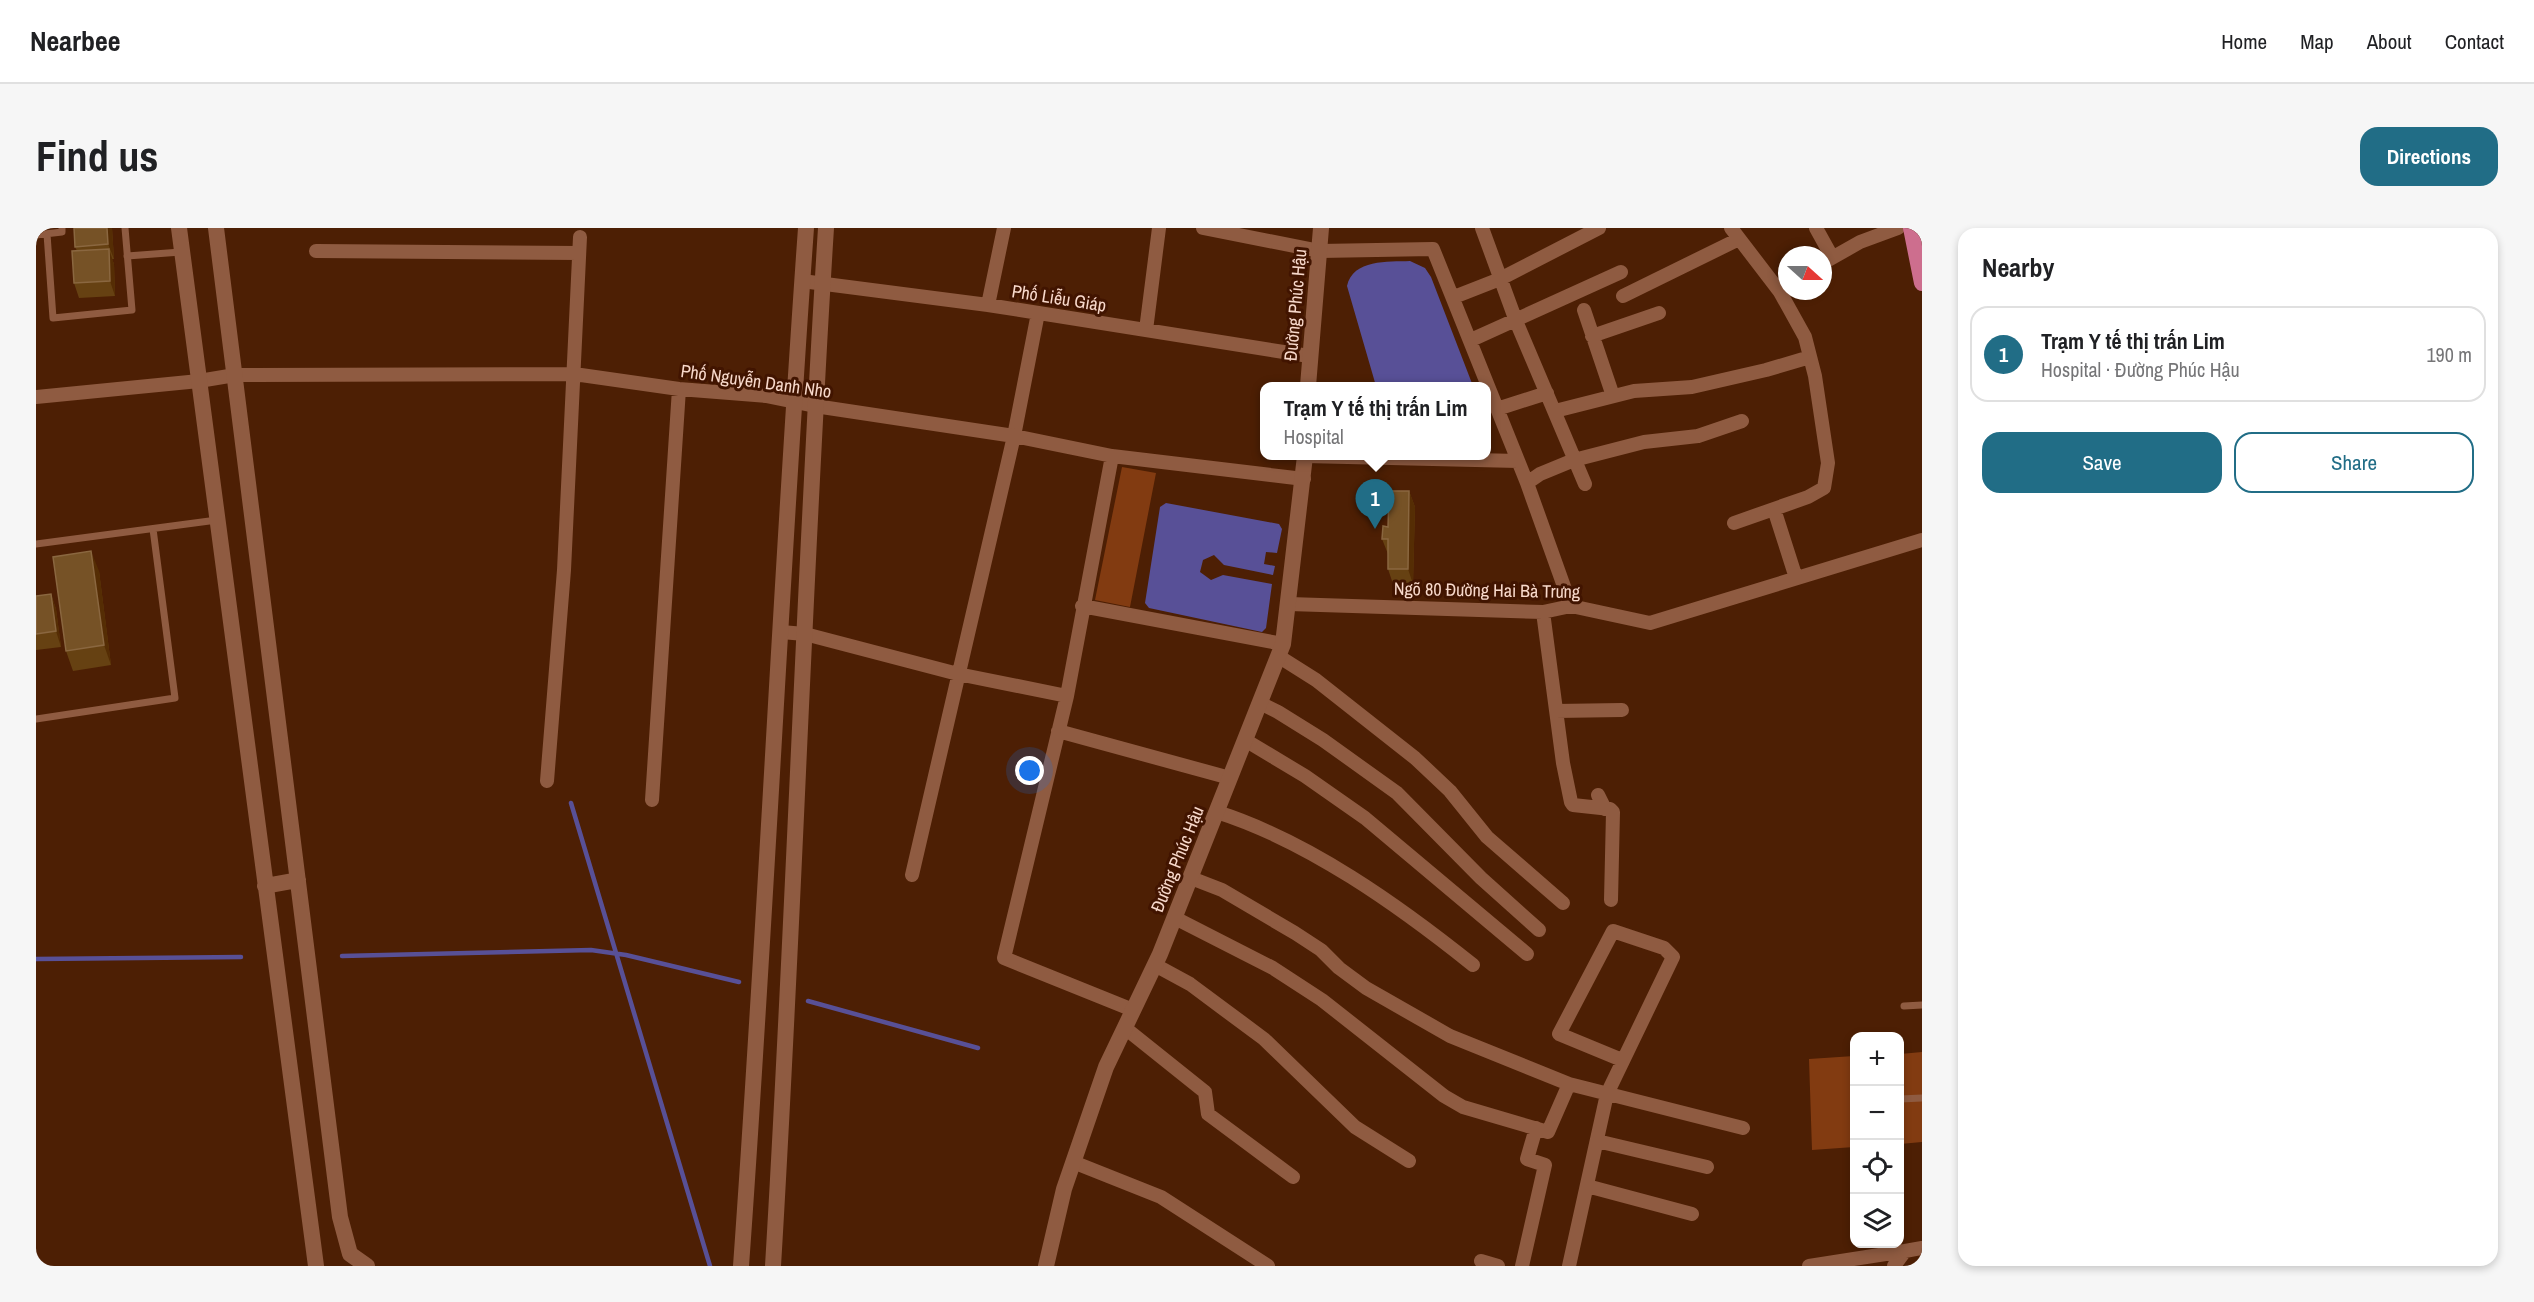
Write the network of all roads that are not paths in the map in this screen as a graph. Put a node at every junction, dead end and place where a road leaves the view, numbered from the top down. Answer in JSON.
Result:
{"nodes":[{"id":1,"x":62,"y":228,"type":"edge"},
{"id":2,"x":125,"y":228,"type":"edge"},
{"id":3,"x":179,"y":228,"type":"edge"},
{"id":4,"x":216,"y":228,"type":"edge"},
{"id":5,"x":806,"y":228,"type":"edge"},
{"id":6,"x":826,"y":228,"type":"edge"},
{"id":7,"x":1004,"y":228,"type":"edge"},
{"id":8,"x":1159,"y":228,"type":"edge"},
{"id":9,"x":1203,"y":228,"type":"edge"},
{"id":10,"x":1321,"y":228,"type":"edge"},
{"id":11,"x":1482,"y":228,"type":"edge"},
{"id":12,"x":1599,"y":228,"type":"edge"},
{"id":13,"x":1816,"y":228,"type":"edge"},
{"id":14,"x":1898,"y":228,"type":"edge"},
{"id":15,"x":1911,"y":228,"type":"edge"},
{"id":16,"x":1735,"y":233,"type":"edge"},
{"id":17,"x":47,"y":234,"type":"junction"},
{"id":18,"x":36,"y":235,"type":"edge"},
{"id":19,"x":580,"y":237,"type":"dead end"},
{"id":20,"x":1823,"y":246,"type":"edge"},
{"id":21,"x":316,"y":251,"type":"dead end"},
{"id":22,"x":1320,"y":251,"type":"junction"},
{"id":23,"x":181,"y":252,"type":"junction"},
{"id":24,"x":579,"y":254,"type":"junction"},
{"id":25,"x":127,"y":256,"type":"junction"},
{"id":26,"x":1832,"y":258,"type":"edge"},
{"id":27,"x":1621,"y":272,"type":"dead end"},
{"id":28,"x":1500,"y":279,"type":"junction"},
{"id":29,"x":802,"y":281,"type":"junction"},
{"id":30,"x":822,"y":282,"type":"junction"},
{"id":31,"x":1922,"y":283,"type":"edge"},
{"id":32,"x":1778,"y":284,"type":"edge"},
{"id":33,"x":1623,"y":296,"type":"dead end"},
{"id":34,"x":1454,"y":297,"type":"junction"},
{"id":35,"x":1788,"y":300,"type":"edge"},
{"id":36,"x":988,"y":305,"type":"junction"},
{"id":37,"x":1584,"y":310,"type":"dead end"},
{"id":38,"x":1038,"y":313,"type":"junction"},
{"id":39,"x":1659,"y":313,"type":"dead end"},
{"id":40,"x":1516,"y":321,"type":"junction"},
{"id":41,"x":1146,"y":330,"type":"junction"},
{"id":42,"x":1592,"y":336,"type":"junction"},
{"id":43,"x":1471,"y":340,"type":"junction"},
{"id":44,"x":1310,"y":356,"type":"junction"},
{"id":45,"x":1810,"y":357,"type":"junction"},
{"id":46,"x":573,"y":374,"type":"junction"},
{"id":47,"x":235,"y":375,"type":"junction"},
{"id":48,"x":199,"y":381,"type":"junction"},
{"id":49,"x":1308,"y":382,"type":"edge"},
{"id":50,"x":1487,"y":382,"type":"edge"},
{"id":51,"x":679,"y":388,"type":"junction"},
{"id":52,"x":1491,"y":393,"type":"edge"},
{"id":53,"x":1547,"y":393,"type":"junction"},
{"id":54,"x":1613,"y":396,"type":"junction"},
{"id":55,"x":36,"y":397,"type":"edge"},
{"id":56,"x":793,"y":402,"type":"junction"},
{"id":57,"x":815,"y":406,"type":"junction"},
{"id":58,"x":1497,"y":409,"type":"junction"},
{"id":59,"x":1555,"y":411,"type":"junction"},
{"id":60,"x":1742,"y":421,"type":"dead end"},
{"id":61,"x":1014,"y":436,"type":"junction"},
{"id":62,"x":1112,"y":456,"type":"junction"},
{"id":63,"x":1305,"y":460,"type":"edge"},
{"id":64,"x":1475,"y":460,"type":"edge"},
{"id":65,"x":1574,"y":460,"type":"junction"},
{"id":66,"x":1518,"y":461,"type":"junction"},
{"id":67,"x":1304,"y":479,"type":"junction"},
{"id":68,"x":1527,"y":483,"type":"junction"},
{"id":69,"x":1585,"y":484,"type":"dead end"},
{"id":70,"x":1774,"y":509,"type":"junction"},
{"id":71,"x":217,"y":520,"type":"junction"},
{"id":72,"x":1734,"y":523,"type":"dead end"},
{"id":73,"x":153,"y":529,"type":"junction"},
{"id":74,"x":1922,"y":540,"type":"edge"},
{"id":75,"x":36,"y":544,"type":"edge"},
{"id":76,"x":1796,"y":578,"type":"junction"},
{"id":77,"x":1289,"y":604,"type":"junction"},
{"id":78,"x":1082,"y":606,"type":"junction"},
{"id":79,"x":1571,"y":606,"type":"junction"},
{"id":80,"x":1543,"y":612,"type":"junction"},
{"id":81,"x":781,"y":632,"type":"junction"},
{"id":82,"x":805,"y":634,"type":"junction"},
{"id":83,"x":1280,"y":650,"type":"junction"},
{"id":84,"x":958,"y":674,"type":"junction"},
{"id":85,"x":1067,"y":696,"type":"junction"},
{"id":86,"x":1260,"y":703,"type":"junction"},
{"id":87,"x":1622,"y":710,"type":"dead end"},
{"id":88,"x":1556,"y":711,"type":"junction"},
{"id":89,"x":36,"y":719,"type":"edge"},
{"id":90,"x":1058,"y":731,"type":"junction"},
{"id":91,"x":1245,"y":740,"type":"junction"},
{"id":92,"x":1230,"y":778,"type":"junction"},
{"id":93,"x":547,"y":781,"type":"dead end"},
{"id":94,"x":1598,"y":795,"type":"dead end"},
{"id":95,"x":652,"y":800,"type":"dead end"},
{"id":96,"x":1605,"y":809,"type":"junction"},
{"id":97,"x":1217,"y":812,"type":"junction"},
{"id":98,"x":770,"y":830,"type":"junction"},
{"id":99,"x":796,"y":832,"type":"junction"},
{"id":100,"x":912,"y":875,"type":"dead end"},
{"id":101,"x":1191,"y":879,"type":"junction"},
{"id":102,"x":298,"y":880,"type":"junction"},
{"id":103,"x":265,"y":886,"type":"junction"},
{"id":104,"x":1611,"y":900,"type":"dead end"},
{"id":105,"x":1563,"y":903,"type":"dead end"},
{"id":106,"x":1175,"y":918,"type":"junction"},
{"id":107,"x":1539,"y":930,"type":"dead end"},
{"id":108,"x":1527,"y":954,"type":"dead end"},
{"id":109,"x":1155,"y":965,"type":"junction"},
{"id":110,"x":1473,"y":965,"type":"dead end"},
{"id":111,"x":1922,"y":1005,"type":"edge"},
{"id":112,"x":1904,"y":1006,"type":"dead end"},
{"id":113,"x":1133,"y":1010,"type":"junction"},
{"id":114,"x":1125,"y":1028,"type":"junction"},
{"id":115,"x":1622,"y":1060,"type":"junction"},
{"id":116,"x":1569,"y":1084,"type":"junction"},
{"id":117,"x":1607,"y":1094,"type":"junction"},
{"id":118,"x":1922,"y":1098,"type":"edge"},
{"id":119,"x":1904,"y":1099,"type":"edge"},
{"id":120,"x":1536,"y":1128,"type":"junction"},
{"id":121,"x":1743,"y":1128,"type":"dead end"},
{"id":122,"x":1597,"y":1141,"type":"junction"},
{"id":123,"x":1409,"y":1161,"type":"dead end"},
{"id":124,"x":1073,"y":1162,"type":"junction"},
{"id":125,"x":1707,"y":1167,"type":"dead end"},
{"id":126,"x":1293,"y":1177,"type":"dead end"},
{"id":127,"x":1587,"y":1186,"type":"junction"},
{"id":128,"x":1692,"y":1214,"type":"dead end"},
{"id":129,"x":1922,"y":1248,"type":"edge"},
{"id":130,"x":1905,"y":1251,"type":"junction"},
{"id":131,"x":1481,"y":1261,"type":"dead end"},
{"id":132,"x":354,"y":1263,"type":"edge"},
{"id":133,"x":316,"y":1266,"type":"edge"},
{"id":134,"x":741,"y":1266,"type":"edge"},
{"id":135,"x":773,"y":1266,"type":"edge"},
{"id":136,"x":1046,"y":1266,"type":"edge"},
{"id":137,"x":1268,"y":1266,"type":"edge"},
{"id":138,"x":1498,"y":1266,"type":"edge"},
{"id":139,"x":1522,"y":1266,"type":"edge"},
{"id":140,"x":1569,"y":1266,"type":"edge"},
{"id":141,"x":1809,"y":1266,"type":"edge"},
{"id":142,"x":1894,"y":1266,"type":"edge"}],
"edges":[{"from":1,"to":17,"type":"lane"},
{"from":2,"to":25,"type":"lane"},
{"from":3,"to":23,"type":"street"},
{"from":4,"to":47,"type":"street"},
{"from":5,"to":29,"type":"street"},
{"from":6,"to":30,"type":"street"},
{"from":7,"to":36,"type":"street"},
{"from":8,"to":41,"type":"street"},
{"from":9,"to":22,"type":"street"},
{"from":10,"to":22,"type":"street","name":"Đường Phúc Hậu"},
{"from":11,"to":28,"type":"street"},
{"from":12,"to":28,"type":"street"},
{"from":13,"to":20,"type":"street"},
{"from":14,"to":26,"type":"street"},
{"from":15,"to":31,"type":"main road"},
{"from":16,"to":32,"type":"street"},
{"from":16,"to":33,"type":"street"},
{"from":17,"to":18,"type":"lane"},
{"from":17,"to":25,"type":"lane"},
{"from":19,"to":24,"type":"street"},
{"from":21,"to":24,"type":"street"},
{"from":22,"to":34,"type":"street"},
{"from":22,"to":44,"type":"street","name":"Đường Phúc Hậu"},
{"from":23,"to":25,"type":"lane"},
{"from":23,"to":48,"type":"street"},
{"from":24,"to":46,"type":"street"},
{"from":27,"to":40,"type":"street"},
{"from":28,"to":34,"type":"street"},
{"from":28,"to":40,"type":"street"},
{"from":29,"to":30,"type":"street","name":"Phố Liễu Giáp"},
{"from":29,"to":56,"type":"street"},
{"from":30,"to":36,"type":"street","name":"Phố Liễu Giáp"},
{"from":30,"to":57,"type":"street"},
{"from":34,"to":43,"type":"street"},
{"from":35,"to":45,"type":"street"},
{"from":36,"to":38,"type":"street","name":"Phố Liễu Giáp"},
{"from":37,"to":42,"type":"street"},
{"from":38,"to":41,"type":"street","name":"Phố Liễu Giáp"},
{"from":38,"to":61,"type":"street"},
{"from":39,"to":42,"type":"street"},
{"from":40,"to":43,"type":"street"},
{"from":40,"to":53,"type":"street"},
{"from":41,"to":44,"type":"street","name":"Phố Liễu Giáp"},
{"from":42,"to":54,"type":"street"},
{"from":43,"to":50,"type":"street"},
{"from":44,"to":49,"type":"street","name":"Đường Phúc Hậu"},
{"from":45,"to":54,"type":"street"},
{"from":45,"to":70,"type":"street"},
{"from":46,"to":47,"type":"street","name":"Phố Nguyễn Danh Nho"},
{"from":46,"to":51,"type":"street","name":"Phố Nguyễn Danh Nho"},
{"from":46,"to":93,"type":"street"},
{"from":47,"to":48,"type":"street","name":"Phố Nguyễn Danh Nho"},
{"from":47,"to":102,"type":"street"},
{"from":48,"to":55,"type":"street","name":"Phố Nguyễn Danh Nho"},
{"from":48,"to":71,"type":"street"},
{"from":51,"to":56,"type":"street","name":"Phố Nguyễn Danh Nho"},
{"from":51,"to":95,"type":"street"},
{"from":52,"to":58,"type":"street"},
{"from":53,"to":58,"type":"street"},
{"from":53,"to":59,"type":"street"},
{"from":54,"to":59,"type":"street"},
{"from":56,"to":57,"type":"street","name":"Phố Nguyễn Danh Nho"},
{"from":56,"to":81,"type":"street"},
{"from":57,"to":61,"type":"street","name":"Phố Nguyễn Danh Nho"},
{"from":57,"to":82,"type":"street"},
{"from":58,"to":66,"type":"street"},
{"from":59,"to":65,"type":"street"},
{"from":60,"to":65,"type":"street"},
{"from":61,"to":62,"type":"street","name":"Phố Nguyễn Danh Nho"},
{"from":61,"to":84,"type":"street"},
{"from":62,"to":67,"type":"street","name":"Phố Nguyễn Danh Nho"},
{"from":62,"to":78,"type":"street"},
{"from":63,"to":67,"type":"street","name":"Đường Phúc Hậu"},
{"from":64,"to":66,"type":"street"},
{"from":65,"to":68,"type":"street"},
{"from":65,"to":69,"type":"street"},
{"from":66,"to":68,"type":"street"},
{"from":67,"to":77,"type":"street","name":"Đường Phúc Hậu"},
{"from":68,"to":79,"type":"street"},
{"from":70,"to":72,"type":"street"},
{"from":70,"to":76,"type":"street"},
{"from":71,"to":73,"type":"lane"},
{"from":71,"to":103,"type":"street"},
{"from":73,"to":75,"type":"lane"},
{"from":73,"to":89,"type":"lane"},
{"from":74,"to":76,"type":"street","name":"Ngõ 80 Đường Hai Bà Trưng"},
{"from":76,"to":79,"type":"street","name":"Ngõ 80 Đường Hai Bà Trưng"},
{"from":77,"to":80,"type":"street","name":"Ngõ 80 Đường Hai Bà Trưng"},
{"from":77,"to":83,"type":"street","name":"Đường Phúc Hậu"},
{"from":78,"to":83,"type":"street"},
{"from":78,"to":85,"type":"street"},
{"from":79,"to":80,"type":"street","name":"Ngõ 80 Đường Hai Bà Trưng"},
{"from":80,"to":88,"type":"street"},
{"from":81,"to":82,"type":"street"},
{"from":81,"to":98,"type":"street"},
{"from":82,"to":84,"type":"street"},
{"from":82,"to":99,"type":"street"},
{"from":83,"to":86,"type":"street","name":"Đường Phúc Hậu"},
{"from":83,"to":105,"type":"street"},
{"from":84,"to":85,"type":"street"},
{"from":84,"to":100,"type":"street"},
{"from":85,"to":90,"type":"street"},
{"from":86,"to":91,"type":"street","name":"Đường Phúc Hậu"},
{"from":86,"to":107,"type":"street"},
{"from":87,"to":88,"type":"street"},
{"from":88,"to":96,"type":"street"},
{"from":90,"to":92,"type":"street"},
{"from":90,"to":113,"type":"street"},
{"from":91,"to":92,"type":"street","name":"Đường Phúc Hậu"},
{"from":91,"to":108,"type":"street"},
{"from":92,"to":97,"type":"street","name":"Đường Phúc Hậu"},
{"from":94,"to":96,"type":"street"},
{"from":96,"to":104,"type":"street"},
{"from":97,"to":101,"type":"street","name":"Đường Phúc Hậu"},
{"from":97,"to":110,"type":"street"},
{"from":98,"to":99,"type":"street"},
{"from":98,"to":134,"type":"street"},
{"from":99,"to":135,"type":"street"},
{"from":101,"to":106,"type":"street","name":"Đường Phúc Hậu"},
{"from":101,"to":116,"type":"street"},
{"from":102,"to":103,"type":"street"},
{"from":102,"to":132,"type":"street"},
{"from":103,"to":133,"type":"street"},
{"from":106,"to":109,"type":"street","name":"Đường Phúc Hậu"},
{"from":106,"to":120,"type":"street"},
{"from":109,"to":113,"type":"street","name":"Đường Phúc Hậu"},
{"from":109,"to":123,"type":"street"},
{"from":111,"to":112,"type":"lane"},
{"from":113,"to":114,"type":"street","name":"Đường Phúc Hậu"},
{"from":114,"to":124,"type":"street","name":"Đường Phúc Hậu"},
{"from":114,"to":126,"type":"street"},
{"from":115,"to":115,"type":"street"},
{"from":115,"to":117,"type":"street"},
{"from":116,"to":117,"type":"street"},
{"from":116,"to":120,"type":"street"},
{"from":117,"to":121,"type":"street"},
{"from":117,"to":122,"type":"street"},
{"from":118,"to":119,"type":"lane"},
{"from":120,"to":139,"type":"street"},
{"from":122,"to":125,"type":"street"},
{"from":122,"to":127,"type":"street"},
{"from":124,"to":136,"type":"street","name":"Đường Phúc Hậu"},
{"from":124,"to":137,"type":"street"},
{"from":127,"to":128,"type":"street"},
{"from":127,"to":140,"type":"street"},
{"from":129,"to":130,"type":"street"},
{"from":130,"to":141,"type":"street"},
{"from":130,"to":142,"type":"street"},
{"from":131,"to":138,"type":"street"}]}
